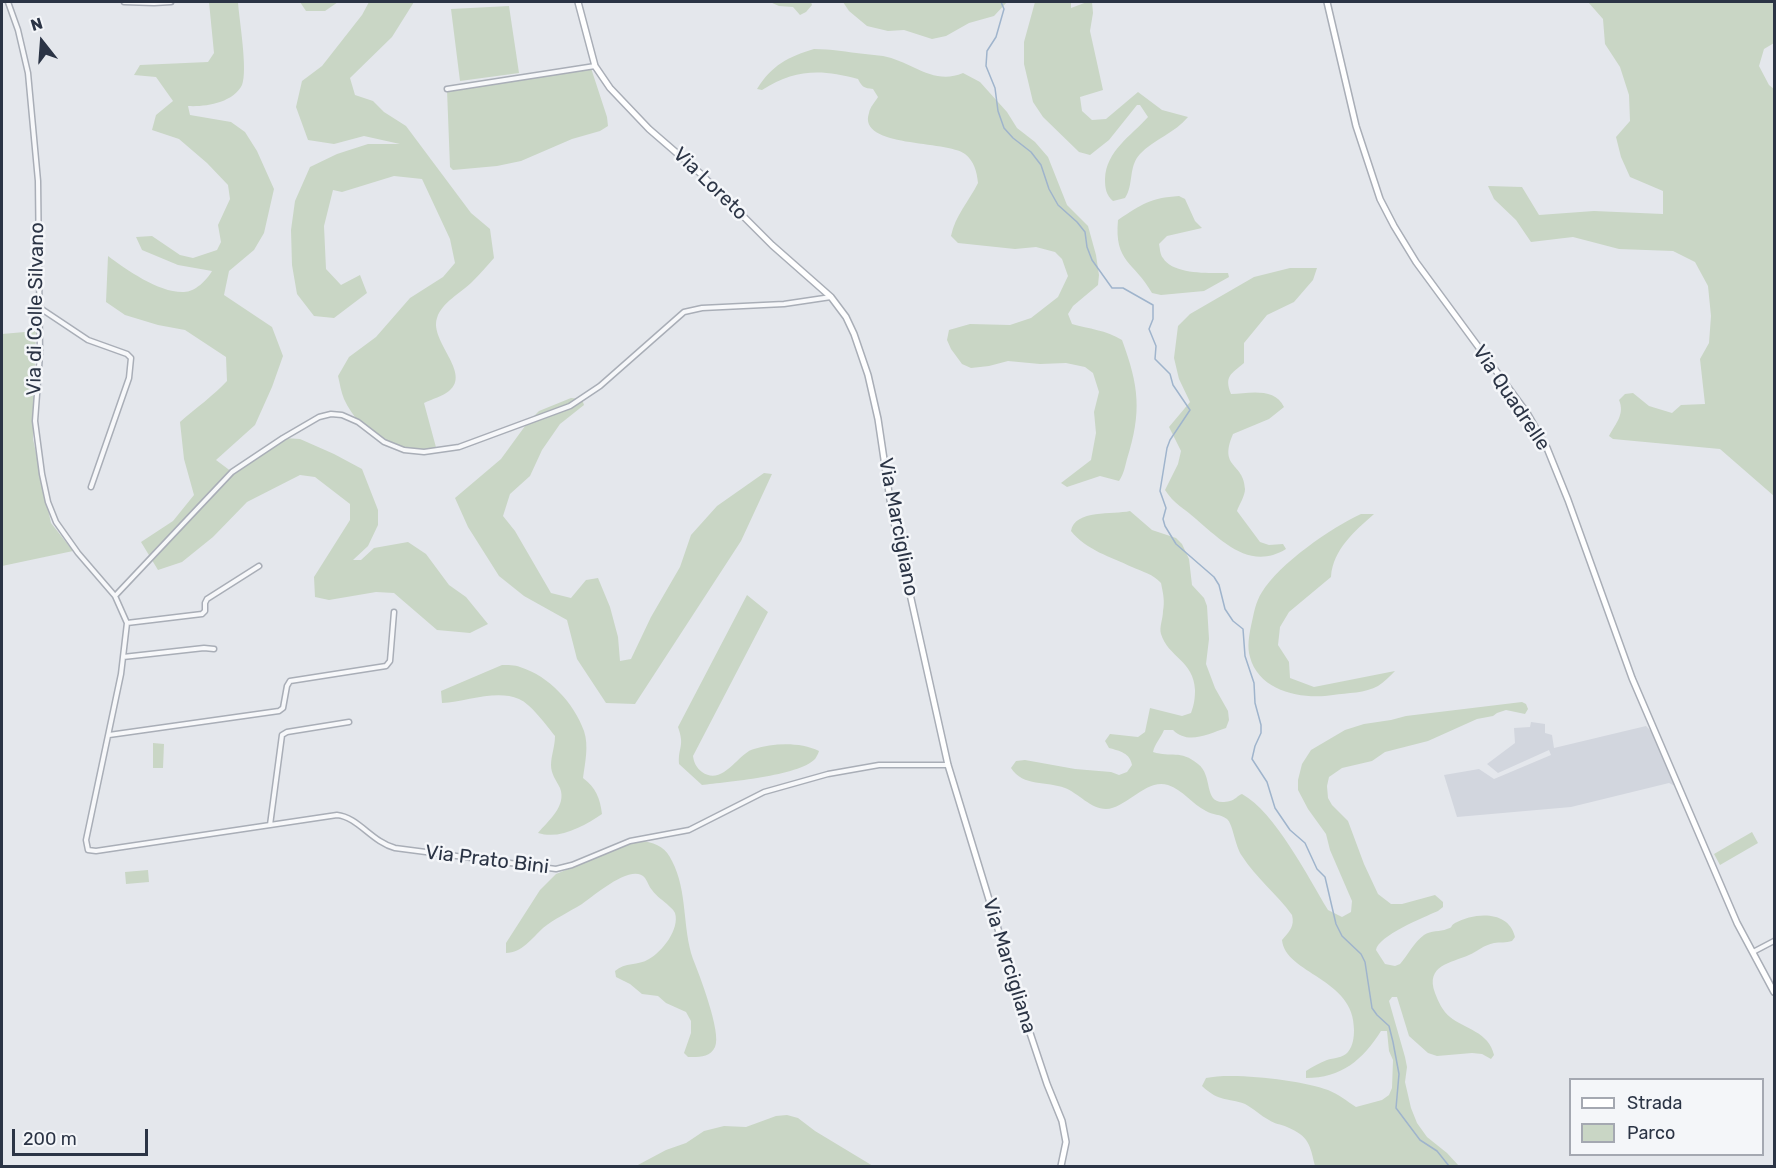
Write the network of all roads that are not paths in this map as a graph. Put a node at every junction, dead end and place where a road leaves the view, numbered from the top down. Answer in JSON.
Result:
{"nodes":[{"id":1,"x":8,"y":2,"type":"edge"},
{"id":2,"x":124,"y":2,"type":"edge"},
{"id":3,"x":171,"y":2,"type":"edge"},
{"id":4,"x":578,"y":2,"type":"edge"},
{"id":5,"x":1327,"y":2,"type":"edge"},
{"id":6,"x":595,"y":66,"type":"junction"},
{"id":7,"x":447,"y":89,"type":"dead end"},
{"id":8,"x":831,"y":297,"type":"junction"},
{"id":9,"x":39,"y":307,"type":"junction"},
{"id":10,"x":91,"y":487,"type":"dead end"},
{"id":11,"x":259,"y":567,"type":"dead end"},
{"id":12,"x":114,"y":596,"type":"junction"},
{"id":13,"x":394,"y":612,"type":"dead end"},
{"id":14,"x":127,"y":623,"type":"junction"},
{"id":15,"x":214,"y":649,"type":"dead end"},
{"id":16,"x":123,"y":657,"type":"junction"},
{"id":17,"x":349,"y":722,"type":"dead end"},
{"id":18,"x":109,"y":735,"type":"junction"},
{"id":19,"x":948,"y":765,"type":"junction"},
{"id":20,"x":270,"y":825,"type":"junction"},
{"id":21,"x":1774,"y":941,"type":"edge"},
{"id":22,"x":1753,"y":952,"type":"junction"},
{"id":23,"x":1774,"y":992,"type":"edge"},
{"id":24,"x":1061,"y":1167,"type":"edge"}],
"edges":[{"from":1,"to":9,"type":"street","name":"Via di Colle Silvano"},
{"from":2,"to":3,"type":"street"},
{"from":4,"to":6,"type":"street","name":"Via Loreto"},
{"from":5,"to":22,"type":"street","name":"Via Quadrelle"},
{"from":6,"to":7,"type":"street"},
{"from":6,"to":8,"type":"street","name":"Via Loreto"},
{"from":8,"to":12,"type":"street"},
{"from":8,"to":19,"type":"street","name":"Via Marcigliano"},
{"from":9,"to":10,"type":"street"},
{"from":9,"to":12,"type":"street","name":"Via di Colle Silvano"},
{"from":11,"to":14,"type":"street"},
{"from":12,"to":14,"type":"street"},
{"from":13,"to":18,"type":"street"},
{"from":14,"to":16,"type":"street","name":"Via Prato Bini"},
{"from":15,"to":16,"type":"street"},
{"from":16,"to":18,"type":"street","name":"Via Prato Bini"},
{"from":17,"to":20,"type":"street"},
{"from":18,"to":20,"type":"street","name":"Via Prato Bini"},
{"from":19,"to":20,"type":"street","name":"Via Prato Bini"},
{"from":19,"to":24,"type":"street","name":"Via Marcigliana"},
{"from":21,"to":22,"type":"street"},
{"from":22,"to":23,"type":"street","name":"Via Quadrelle"}]}
